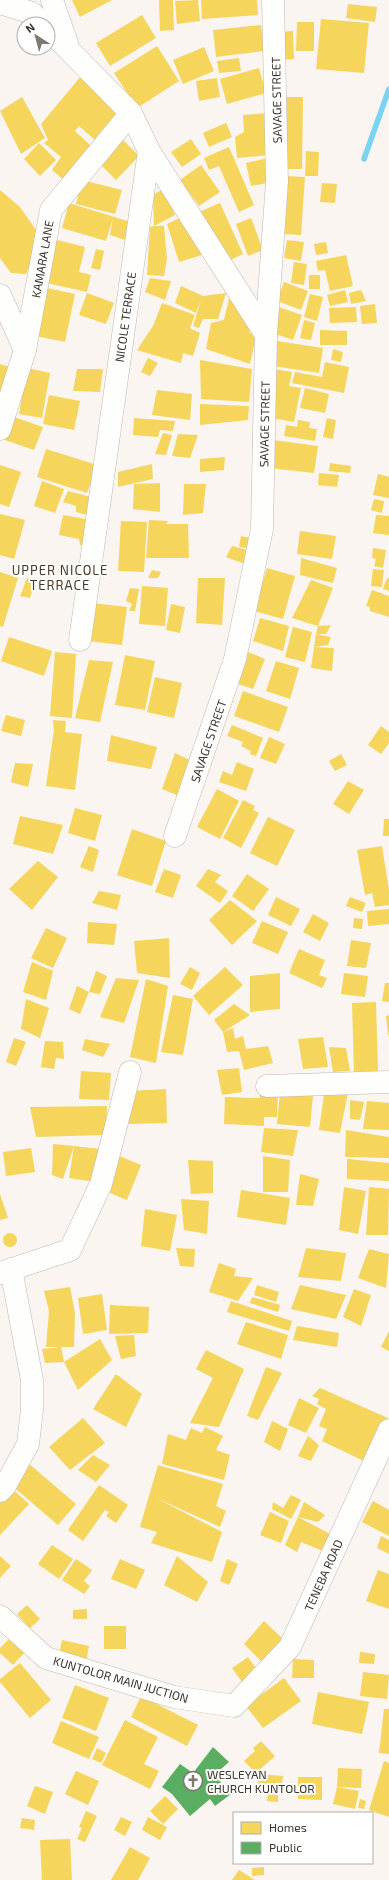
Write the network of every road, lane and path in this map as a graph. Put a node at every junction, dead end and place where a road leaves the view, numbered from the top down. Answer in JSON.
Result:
{"nodes":[{"id":1,"x":52,"y":0,"type":"edge"},
{"id":2,"x":272,"y":0,"type":"edge"},
{"id":3,"x":0,"y":4,"type":"edge"},
{"id":4,"x":35,"y":16,"type":"edge"},
{"id":5,"x":56,"y":37,"type":"edge"},
{"id":6,"x":70,"y":51,"type":"junction"},
{"id":7,"x":130,"y":113,"type":"junction"},
{"id":8,"x":148,"y":151,"type":"junction"},
{"id":9,"x":0,"y":295,"type":"edge"},
{"id":10,"x":266,"y":335,"type":"junction"},
{"id":11,"x":25,"y":350,"type":"junction"},
{"id":12,"x":0,"y":429,"type":"edge"},
{"id":13,"x":80,"y":640,"type":"dead end"},
{"id":14,"x":175,"y":836,"type":"dead end"},
{"id":15,"x":130,"y":1072,"type":"dead end"},
{"id":16,"x":389,"y":1082,"type":"edge"},
{"id":17,"x":267,"y":1086,"type":"dead end"},
{"id":18,"x":6,"y":1271,"type":"edge"},
{"id":19,"x":389,"y":1430,"type":"edge"},
{"id":20,"x":0,"y":1491,"type":"edge"},
{"id":21,"x":0,"y":1616,"type":"edge"},
{"id":22,"x":234,"y":1706,"type":"joint"}],
"edges":[{"from":1,"to":6,"type":"street"},
{"from":2,"to":10,"type":"street","name":"SAVAGE STREET"},
{"from":3,"to":4,"type":"street"},
{"from":5,"to":6,"type":"street"},
{"from":6,"to":7,"type":"street"},
{"from":7,"to":8,"type":"street"},
{"from":7,"to":11,"type":"street","name":"KAMARA LANE"},
{"from":8,"to":10,"type":"street"},
{"from":8,"to":13,"type":"street","name":"NICOLE TERRACE"},
{"from":9,"to":11,"type":"street"},
{"from":10,"to":14,"type":"street","name":"SAVAGE STREET"},
{"from":11,"to":12,"type":"street","name":"KAMARA LANE"},
{"from":15,"to":18,"type":"street"},
{"from":16,"to":17,"type":"street"},
{"from":18,"to":20,"type":"street"},
{"from":19,"to":22,"type":"street","name":"TENEBA ROAD"},
{"from":21,"to":22,"type":"street","name":"KUNTOLOR MAIN JUCTION"}]}
